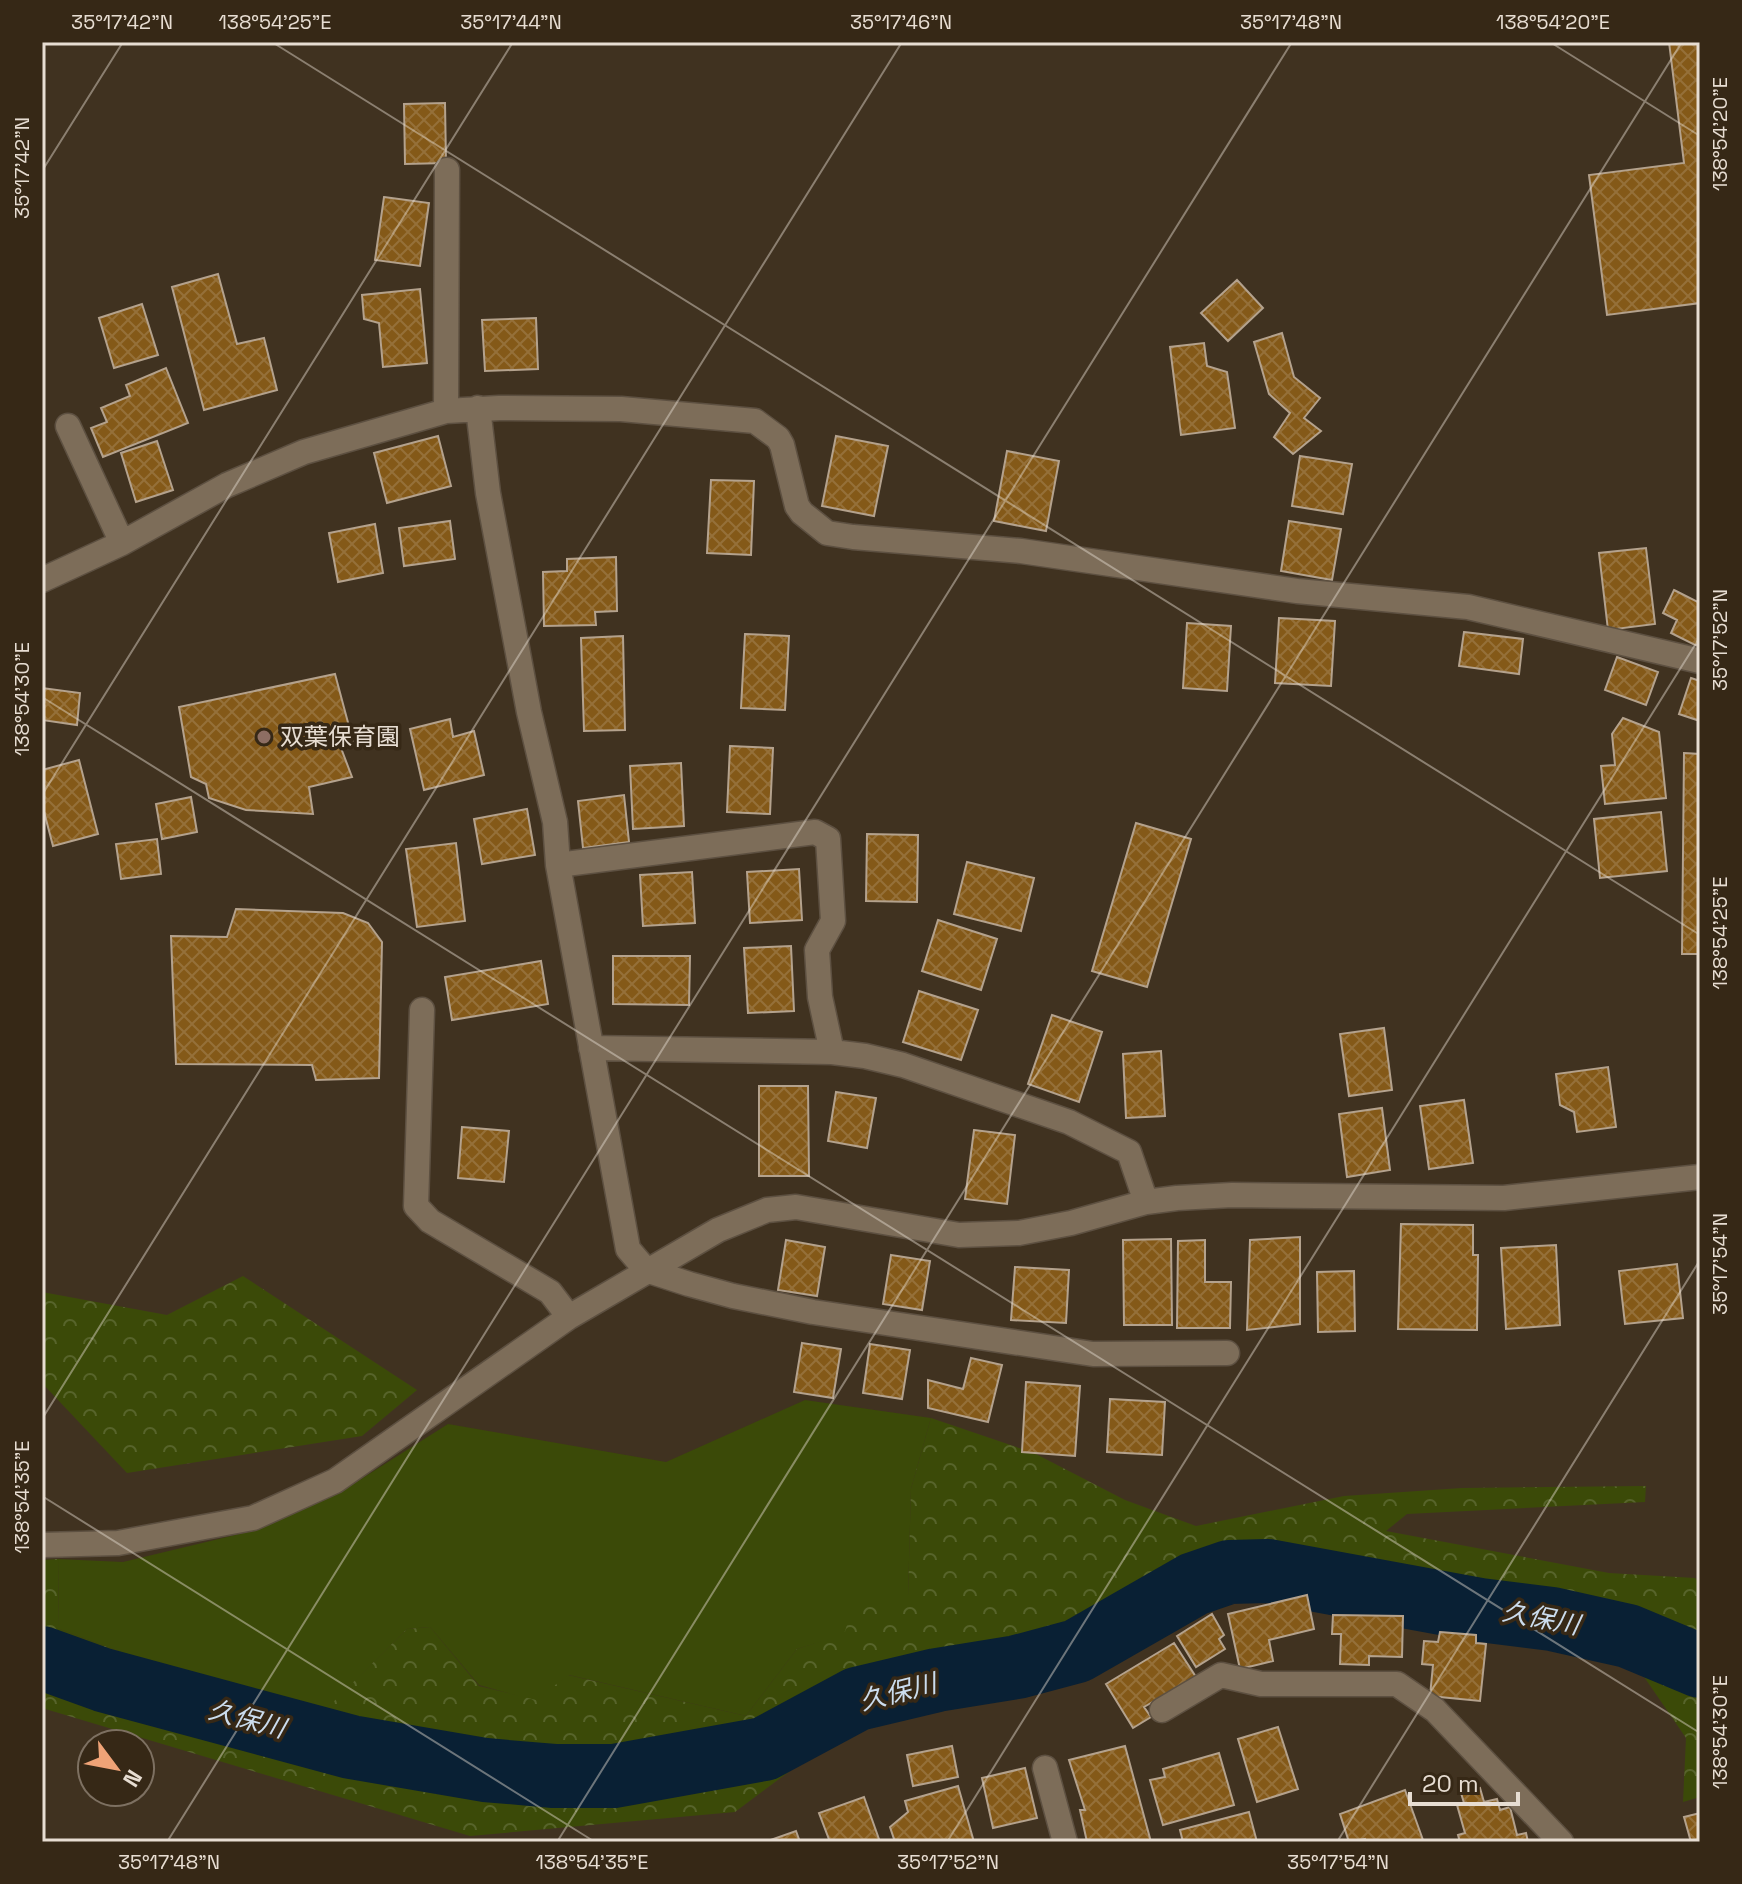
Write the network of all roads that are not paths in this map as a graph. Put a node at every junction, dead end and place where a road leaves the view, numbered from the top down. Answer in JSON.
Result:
{"nodes":[{"id":1,"x":447,"y":170,"type":"dead end"},
{"id":2,"x":478,"y":408,"type":"junction"},
{"id":3,"x":446,"y":411,"type":"junction"},
{"id":4,"x":68,"y":426,"type":"dead end"},
{"id":5,"x":122,"y":543,"type":"junction"},
{"id":6,"x":42,"y":580,"type":"edge"},
{"id":7,"x":1700,"y":661,"type":"edge"},
{"id":8,"x":558,"y":865,"type":"junction"},
{"id":9,"x":422,"y":1010,"type":"dead end"},
{"id":10,"x":591,"y":1048,"type":"junction"},
{"id":11,"x":832,"y":1052,"type":"junction"},
{"id":12,"x":1700,"y":1177,"type":"edge"},
{"id":13,"x":1146,"y":1202,"type":"junction"},
{"id":14,"x":646,"y":1270,"type":"junction"},
{"id":15,"x":569,"y":1317,"type":"junction"},
{"id":16,"x":1227,"y":1353,"type":"dead end"},
{"id":17,"x":42,"y":1545,"type":"edge"},
{"id":18,"x":1162,"y":1710,"type":"dead end"},
{"id":19,"x":1045,"y":1768,"type":"dead end"},
{"id":20,"x":1065,"y":1842,"type":"edge"},
{"id":21,"x":1561,"y":1842,"type":"edge"}],
"edges":[{"from":1,"to":3,"type":"street"},
{"from":2,"to":3,"type":"street"},
{"from":2,"to":7,"type":"street"},
{"from":2,"to":8,"type":"street"},
{"from":3,"to":5,"type":"street"},
{"from":4,"to":5,"type":"street"},
{"from":5,"to":6,"type":"street"},
{"from":8,"to":10,"type":"street"},
{"from":8,"to":11,"type":"street"},
{"from":9,"to":15,"type":"street"},
{"from":10,"to":11,"type":"street"},
{"from":10,"to":14,"type":"street"},
{"from":11,"to":13,"type":"street"},
{"from":12,"to":13,"type":"street"},
{"from":13,"to":14,"type":"street"},
{"from":14,"to":15,"type":"street"},
{"from":14,"to":16,"type":"street"},
{"from":15,"to":17,"type":"street"},
{"from":18,"to":21,"type":"street"},
{"from":19,"to":20,"type":"street"}]}
